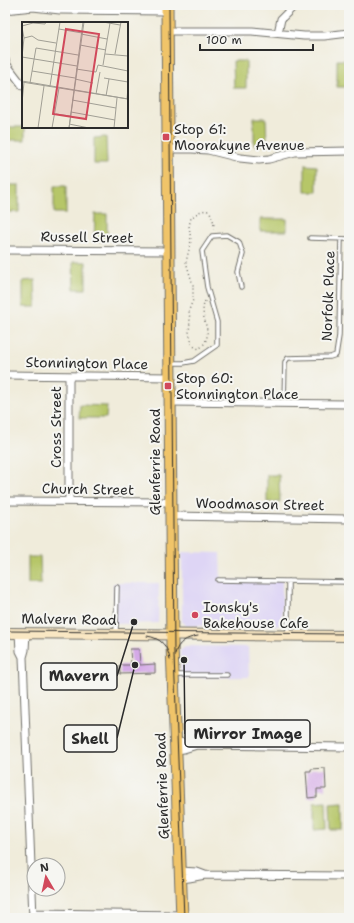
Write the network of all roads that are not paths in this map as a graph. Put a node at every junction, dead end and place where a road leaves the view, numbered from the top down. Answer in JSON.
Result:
{"nodes":[{"id":1,"x":296,"y":5,"type":"edge"},
{"id":2,"x":46,"y":7,"type":"edge"},
{"id":3,"x":167,"y":8,"type":"edge"},
{"id":4,"x":5,"y":10,"type":"edge"},
{"id":5,"x":167,"y":31,"type":"junction"},
{"id":6,"x":278,"y":33,"type":"junction"},
{"id":7,"x":349,"y":33,"type":"edge"},
{"id":8,"x":5,"y":60,"type":"edge"},
{"id":9,"x":22,"y":85,"type":"edge"},
{"id":10,"x":168,"y":149,"type":"junction"},
{"id":11,"x":349,"y":151,"type":"edge"},
{"id":12,"x":310,"y":238,"type":"dead end"},
{"id":13,"x":341,"y":239,"type":"junction"},
{"id":14,"x":349,"y":239,"type":"edge"},
{"id":15,"x":5,"y":250,"type":"edge"},
{"id":16,"x":169,"y":251,"type":"junction"},
{"id":17,"x":241,"y":287,"type":"dead end"},
{"id":18,"x":169,"y":363,"type":"junction"},
{"id":19,"x":5,"y":375,"type":"edge"},
{"id":20,"x":69,"y":376,"type":"junction"},
{"id":21,"x":170,"y":377,"type":"junction"},
{"id":22,"x":170,"y":402,"type":"junction"},
{"id":23,"x":284,"y":403,"type":"junction"},
{"id":24,"x":349,"y":404,"type":"edge"},
{"id":25,"x":5,"y":501,"type":"edge"},
{"id":26,"x":69,"y":501,"type":"junction"},
{"id":27,"x":170,"y":502,"type":"junction"},
{"id":28,"x":170,"y":516,"type":"junction"},
{"id":29,"x":349,"y":519,"type":"edge"},
{"id":30,"x":218,"y":580,"type":"dead end"},
{"id":31,"x":288,"y":581,"type":"junction"},
{"id":32,"x":349,"y":582,"type":"edge"},
{"id":33,"x":117,"y":588,"type":"dead end"},
{"id":34,"x":5,"y":632,"type":"edge"},
{"id":35,"x":22,"y":633,"type":"junction"},
{"id":36,"x":116,"y":634,"type":"junction"},
{"id":37,"x":172,"y":634,"type":"junction"},
{"id":38,"x":288,"y":635,"type":"junction"},
{"id":39,"x":349,"y":636,"type":"edge"},
{"id":40,"x":173,"y":675,"type":"junction"},
{"id":41,"x":227,"y":675,"type":"dead end"},
{"id":42,"x":175,"y":746,"type":"junction"},
{"id":43,"x":349,"y":747,"type":"edge"},
{"id":44,"x":180,"y":875,"type":"junction"},
{"id":45,"x":349,"y":876,"type":"edge"},
{"id":46,"x":33,"y":916,"type":"edge"},
{"id":47,"x":182,"y":916,"type":"edge"}],
"edges":[{"from":1,"to":6,"type":"street"},
{"from":2,"to":3,"type":"street"},
{"from":2,"to":4,"type":"street"},
{"from":3,"to":5,"type":"main road","name":"Glenferrie Road"},
{"from":5,"to":6,"type":"street"},
{"from":5,"to":10,"type":"main road","name":"Glenferrie Road"},
{"from":6,"to":7,"type":"street"},
{"from":8,"to":9,"type":"street"},
{"from":10,"to":11,"type":"street"},
{"from":10,"to":16,"type":"main road","name":"Glenferrie Road"},
{"from":12,"to":13,"type":"lane","name":"Norfolk Place"},
{"from":13,"to":14,"type":"lane","name":"Norfolk Place"},
{"from":13,"to":23,"type":"lane","name":"Norfolk Place"},
{"from":15,"to":16,"type":"street","name":"Russell Street"},
{"from":16,"to":18,"type":"main road","name":"Glenferrie Road"},
{"from":17,"to":18,"type":"lane"},
{"from":18,"to":21,"type":"main road","name":"Glenferrie Road"},
{"from":19,"to":20,"type":"street","name":"Stonnington Place"},
{"from":20,"to":21,"type":"street","name":"Stonnington Place"},
{"from":20,"to":26,"type":"street","name":"Cross Street"},
{"from":21,"to":22,"type":"main road","name":"Glenferrie Road"},
{"from":22,"to":23,"type":"street"},
{"from":22,"to":27,"type":"main road","name":"Glenferrie Road"},
{"from":23,"to":24,"type":"street"},
{"from":25,"to":26,"type":"street","name":"Church Street"},
{"from":26,"to":27,"type":"street","name":"Church Street"},
{"from":27,"to":28,"type":"main road","name":"Glenferrie Road"},
{"from":28,"to":29,"type":"street","name":"Woodmason Street"},
{"from":28,"to":37,"type":"main road","name":"Glenferrie Road"},
{"from":30,"to":31,"type":"lane"},
{"from":31,"to":32,"type":"lane"},
{"from":31,"to":38,"type":"lane"},
{"from":33,"to":36,"type":"lane"},
{"from":34,"to":35,"type":"main road","name":"Malvern Road"},
{"from":35,"to":36,"type":"main road","name":"Malvern Road"},
{"from":35,"to":46,"type":"street"},
{"from":36,"to":37,"type":"main road","name":"Malvern Road"},
{"from":37,"to":38,"type":"main road","name":"Malvern Road"},
{"from":37,"to":40,"type":"main road","name":"Glenferrie Road"},
{"from":38,"to":39,"type":"main road","name":"Malvern Road"},
{"from":40,"to":41,"type":"lane"},
{"from":40,"to":42,"type":"main road","name":"Glenferrie Road"},
{"from":42,"to":43,"type":"street"},
{"from":42,"to":44,"type":"main road","name":"Glenferrie Road"},
{"from":44,"to":45,"type":"street"},
{"from":44,"to":47,"type":"main road","name":"Glenferrie Road"},
{"from":46,"to":47,"type":"street"}]}
